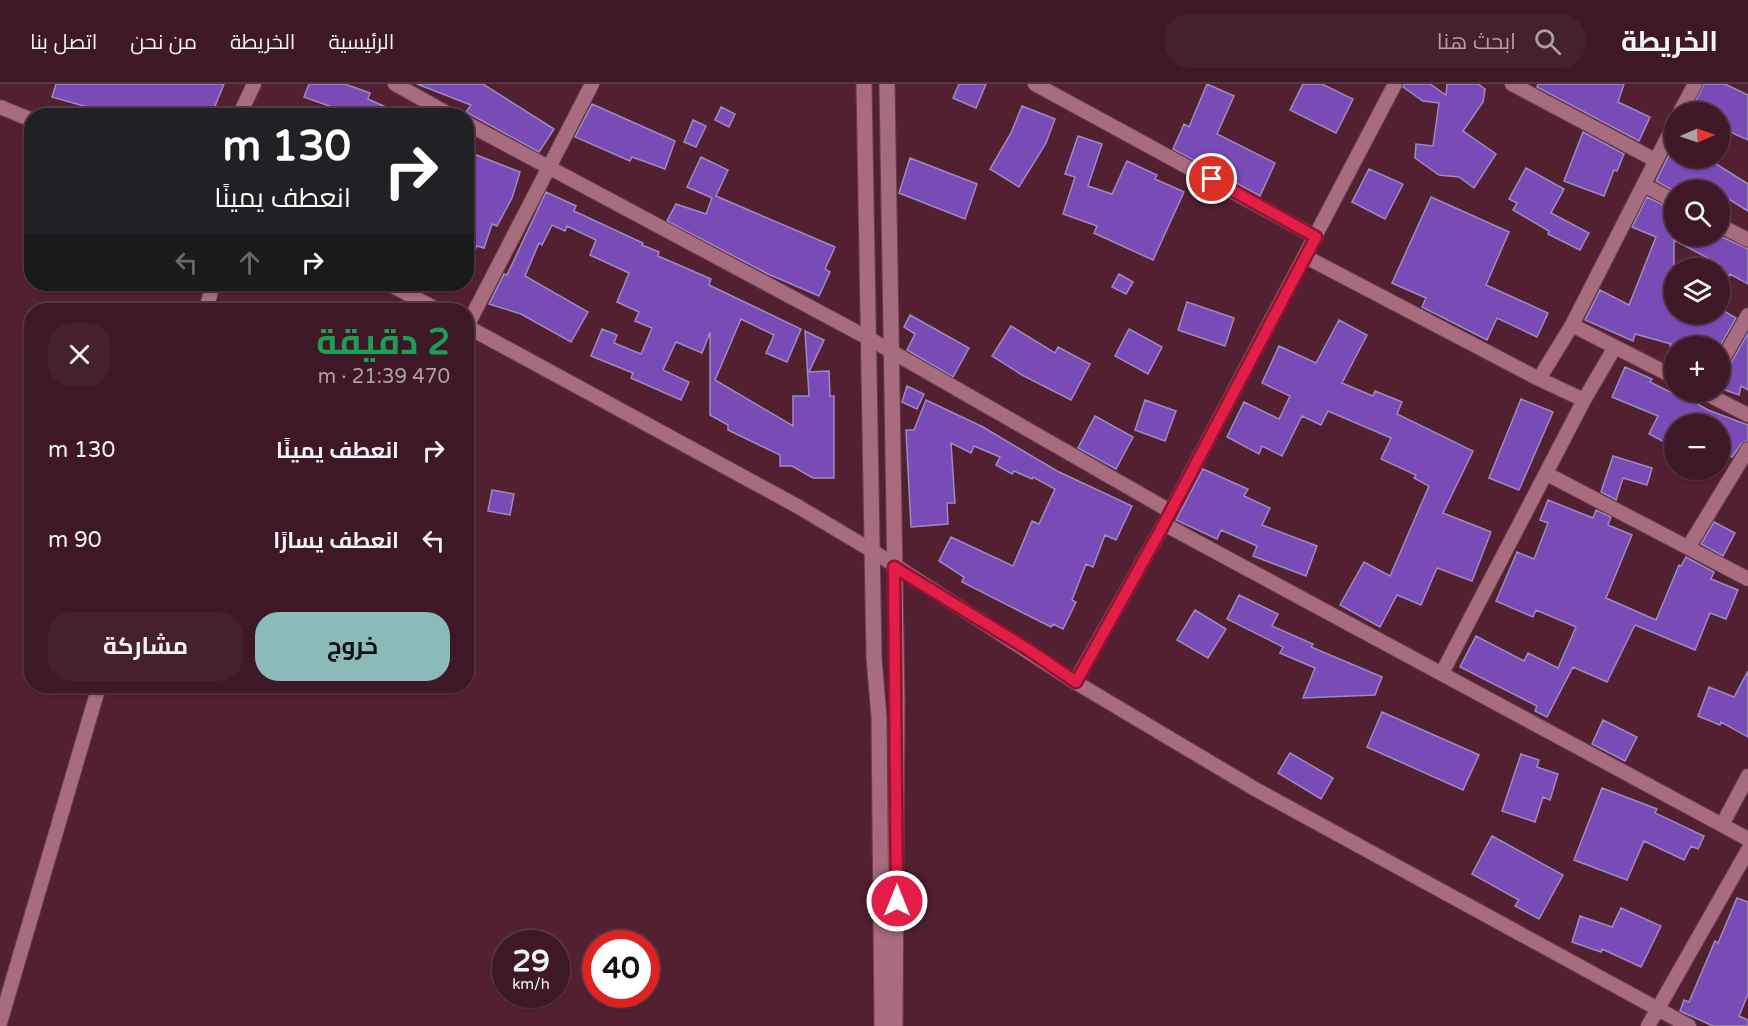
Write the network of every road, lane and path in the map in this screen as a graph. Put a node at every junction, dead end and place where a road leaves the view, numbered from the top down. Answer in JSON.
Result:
{"nodes":[{"id":1,"x":254,"y":84,"type":"edge"},
{"id":2,"x":395,"y":84,"type":"edge"},
{"id":3,"x":592,"y":84,"type":"edge"},
{"id":4,"x":864,"y":84,"type":"edge"},
{"id":5,"x":887,"y":84,"type":"edge"},
{"id":6,"x":1035,"y":84,"type":"edge"},
{"id":7,"x":1395,"y":84,"type":"edge"},
{"id":8,"x":1512,"y":84,"type":"edge"},
{"id":9,"x":1695,"y":84,"type":"edge"},
{"id":10,"x":1685,"y":102,"type":"edge"},
{"id":11,"x":0,"y":108,"type":"edge"},
{"id":12,"x":243,"y":108,"type":"edge"},
{"id":13,"x":438,"y":108,"type":"edge"},
{"id":14,"x":24,"y":117,"type":"edge"},
{"id":15,"x":474,"y":127,"type":"edge"},
{"id":16,"x":1664,"y":143,"type":"edge"},
{"id":17,"x":1655,"y":160,"type":"junction"},
{"id":18,"x":550,"y":170,"type":"junction"},
{"id":19,"x":1644,"y":185,"type":"junction"},
{"id":20,"x":1664,"y":196,"type":"edge"},
{"id":21,"x":1730,"y":231,"type":"edge"},
{"id":22,"x":1316,"y":237,"type":"junction"},
{"id":23,"x":1748,"y":240,"type":"edge"},
{"id":24,"x":1306,"y":257,"type":"junction"},
{"id":25,"x":402,"y":291,"type":"edge"},
{"id":26,"x":425,"y":303,"type":"edge"},
{"id":27,"x":474,"y":313,"type":"edge"},
{"id":28,"x":1748,"y":315,"type":"edge"},
{"id":29,"x":1572,"y":325,"type":"junction"},
{"id":30,"x":474,"y":330,"type":"edge"},
{"id":31,"x":868,"y":338,"type":"junction"},
{"id":32,"x":1615,"y":347,"type":"junction"},
{"id":33,"x":1730,"y":347,"type":"edge"},
{"id":34,"x":890,"y":351,"type":"junction"},
{"id":35,"x":1664,"y":372,"type":"edge"},
{"id":36,"x":1539,"y":379,"type":"junction"},
{"id":37,"x":1584,"y":400,"type":"junction"},
{"id":38,"x":1723,"y":402,"type":"edge"},
{"id":39,"x":1748,"y":415,"type":"edge"},
{"id":40,"x":1748,"y":449,"type":"edge"},
{"id":41,"x":1547,"y":474,"type":"junction"},
{"id":42,"x":1167,"y":517,"type":"junction"},
{"id":43,"x":1689,"y":546,"type":"junction"},
{"id":44,"x":872,"y":550,"type":"junction"},
{"id":45,"x":894,"y":567,"type":"junction"},
{"id":46,"x":1748,"y":579,"type":"edge"},
{"id":47,"x":1442,"y":674,"type":"junction"},
{"id":48,"x":1076,"y":682,"type":"junction"},
{"id":49,"x":97,"y":693,"type":"edge"},
{"id":50,"x":1748,"y":776,"type":"edge"},
{"id":51,"x":1722,"y":825,"type":"junction"},
{"id":52,"x":1748,"y":839,"type":"edge"},
{"id":53,"x":1748,"y":850,"type":"edge"},
{"id":54,"x":1659,"y":1009,"type":"junction"},
{"id":55,"x":0,"y":1022,"type":"edge"},
{"id":56,"x":12,"y":1026,"type":"edge"},
{"id":57,"x":882,"y":1026,"type":"edge"},
{"id":58,"x":895,"y":1026,"type":"edge"},
{"id":59,"x":1648,"y":1026,"type":"edge"},
{"id":60,"x":1689,"y":1026,"type":"edge"}],
"edges":[{"from":1,"to":12,"type":"street"},
{"from":2,"to":13,"type":"street"},
{"from":3,"to":18,"type":"street"},
{"from":4,"to":31,"type":"street"},
{"from":5,"to":34,"type":"street"},
{"from":6,"to":22,"type":"street"},
{"from":7,"to":22,"type":"street"},
{"from":8,"to":17,"type":"street"},
{"from":9,"to":10,"type":"street"},
{"from":11,"to":14,"type":"street"},
{"from":15,"to":18,"type":"street"},
{"from":16,"to":17,"type":"street"},
{"from":17,"to":19,"type":"street"},
{"from":18,"to":27,"type":"street"},
{"from":18,"to":31,"type":"street"},
{"from":19,"to":20,"type":"street"},
{"from":19,"to":29,"type":"street"},
{"from":21,"to":23,"type":"street"},
{"from":22,"to":24,"type":"street"},
{"from":24,"to":36,"type":"street"},
{"from":24,"to":42,"type":"street"},
{"from":25,"to":26,"type":"street"},
{"from":28,"to":33,"type":"street"},
{"from":29,"to":32,"type":"street"},
{"from":29,"to":36,"type":"street"},
{"from":30,"to":44,"type":"street"},
{"from":31,"to":34,"type":"street"},
{"from":31,"to":44,"type":"street"},
{"from":32,"to":35,"type":"street"},
{"from":32,"to":37,"type":"street"},
{"from":34,"to":42,"type":"street"},
{"from":34,"to":45,"type":"street"},
{"from":36,"to":37,"type":"street"},
{"from":37,"to":41,"type":"street"},
{"from":38,"to":39,"type":"street"},
{"from":40,"to":43,"type":"street"},
{"from":41,"to":43,"type":"street"},
{"from":41,"to":47,"type":"street"},
{"from":42,"to":47,"type":"street"},
{"from":42,"to":48,"type":"street"},
{"from":43,"to":46,"type":"street"},
{"from":44,"to":45,"type":"street"},
{"from":44,"to":57,"type":"street"},
{"from":45,"to":48,"type":"street"},
{"from":45,"to":58,"type":"street"},
{"from":47,"to":51,"type":"street"},
{"from":48,"to":54,"type":"street"},
{"from":49,"to":55,"type":"street"},
{"from":50,"to":51,"type":"street"},
{"from":51,"to":52,"type":"street"},
{"from":53,"to":54,"type":"street"},
{"from":54,"to":59,"type":"street"},
{"from":54,"to":60,"type":"street"},
{"from":55,"to":56,"type":"street"}]}
